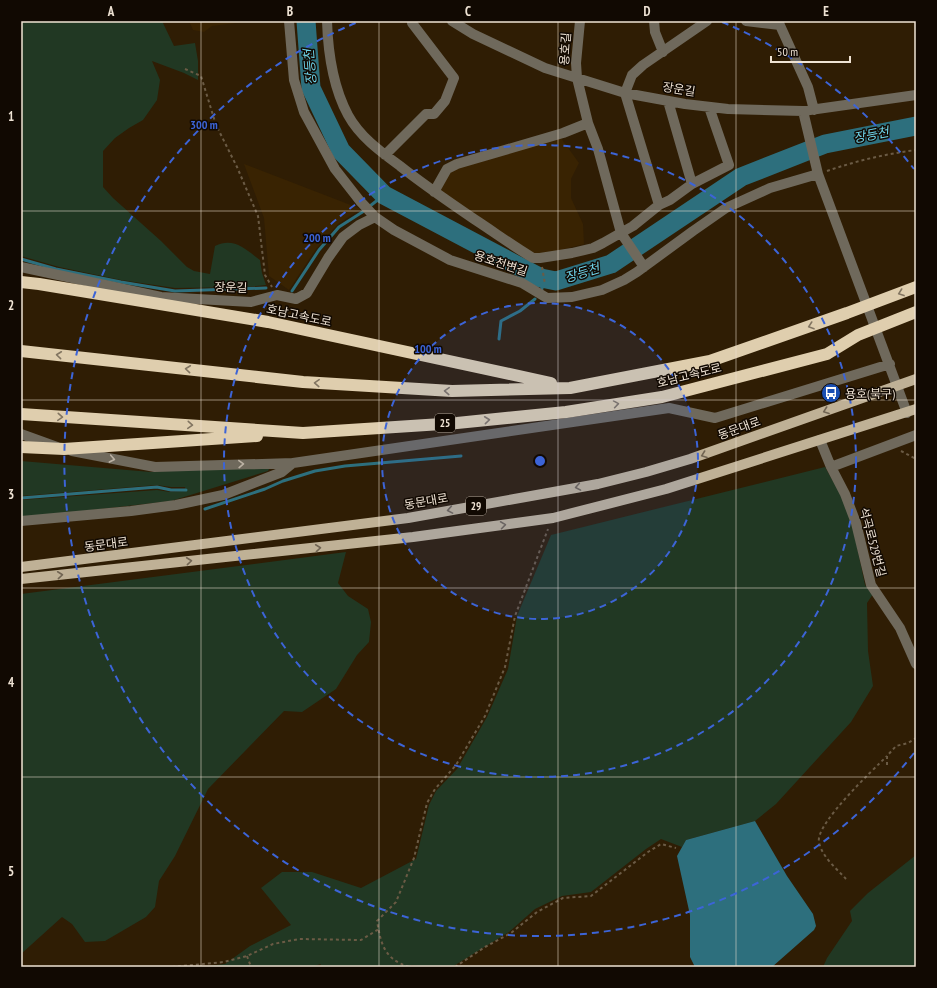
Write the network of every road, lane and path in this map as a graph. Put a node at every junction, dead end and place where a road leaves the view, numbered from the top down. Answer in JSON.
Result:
{"nodes":[{"id":1,"x":289,"y":21,"type":"edge"},
{"id":2,"x":327,"y":21,"type":"edge"},
{"id":3,"x":412,"y":21,"type":"edge"},
{"id":4,"x":452,"y":21,"type":"edge"},
{"id":5,"x":580,"y":21,"type":"edge"},
{"id":6,"x":654,"y":21,"type":"edge"},
{"id":7,"x":708,"y":21,"type":"edge"},
{"id":8,"x":746,"y":21,"type":"edge"},
{"id":9,"x":779,"y":23,"type":"edge"},
{"id":10,"x":663,"y":52,"type":"junction"},
{"id":11,"x":185,"y":69,"type":"dead end"},
{"id":12,"x":577,"y":78,"type":"junction"},
{"id":13,"x":625,"y":93,"type":"junction"},
{"id":14,"x":916,"y":95,"type":"edge"},
{"id":15,"x":668,"y":101,"type":"junction"},
{"id":16,"x":709,"y":107,"type":"junction"},
{"id":17,"x":814,"y":110,"type":"junction"},
{"id":18,"x":804,"y":115,"type":"junction"},
{"id":19,"x":588,"y":123,"type":"junction"},
{"id":20,"x":916,"y":150,"type":"edge"},
{"id":21,"x":385,"y":154,"type":"junction"},
{"id":22,"x":817,"y":170,"type":"junction"},
{"id":23,"x":692,"y":184,"type":"junction"},
{"id":24,"x":434,"y":192,"type":"junction"},
{"id":25,"x":659,"y":205,"type":"junction"},
{"id":26,"x":375,"y":217,"type":"junction"},
{"id":27,"x":623,"y":236,"type":"junction"},
{"id":28,"x":541,"y":264,"type":"dead end"},
{"id":29,"x":643,"y":265,"type":"junction"},
{"id":30,"x":21,"y":267,"type":"edge"},
{"id":31,"x":21,"y":282,"type":"edge"},
{"id":32,"x":545,"y":285,"type":"dead end"},
{"id":33,"x":916,"y":287,"type":"edge"},
{"id":34,"x":277,"y":295,"type":"junction"},
{"id":35,"x":916,"y":312,"type":"edge"},
{"id":36,"x":21,"y":351,"type":"edge"},
{"id":37,"x":890,"y":364,"type":"junction"},
{"id":38,"x":916,"y":379,"type":"edge"},
{"id":39,"x":898,"y":385,"type":"junction"},
{"id":40,"x":570,"y":388,"type":"junction"},
{"id":41,"x":912,"y":411,"type":"edge"},
{"id":42,"x":21,"y":414,"type":"edge"},
{"id":43,"x":457,"y":423,"type":"junction"},
{"id":44,"x":21,"y":434,"type":"edge"},
{"id":45,"x":916,"y":435,"type":"edge"},
{"id":46,"x":820,"y":440,"type":"junction"},
{"id":47,"x":21,"y":447,"type":"edge"},
{"id":48,"x":64,"y":449,"type":"junction"},
{"id":49,"x":293,"y":463,"type":"junction"},
{"id":50,"x":831,"y":467,"type":"junction"},
{"id":51,"x":553,"y":518,"type":"junction"},
{"id":52,"x":21,"y":521,"type":"edge"},
{"id":53,"x":21,"y":567,"type":"edge"},
{"id":54,"x":21,"y":580,"type":"edge"},
{"id":55,"x":916,"y":664,"type":"edge"},
{"id":56,"x":916,"y":738,"type":"edge"},
{"id":57,"x":887,"y":756,"type":"junction"},
{"id":58,"x":887,"y":765,"type":"dead end"},
{"id":59,"x":676,"y":848,"type":"dead end"},
{"id":60,"x":846,"y":878,"type":"dead end"},
{"id":61,"x":379,"y":928,"type":"junction"},
{"id":62,"x":247,"y":956,"type":"junction"},
{"id":63,"x":172,"y":967,"type":"edge"},
{"id":64,"x":251,"y":967,"type":"edge"},
{"id":65,"x":409,"y":967,"type":"edge"},
{"id":66,"x":455,"y":967,"type":"edge"}],
"edges":[{"from":1,"to":26,"type":"street"},
{"from":2,"to":21,"type":"street"},
{"from":3,"to":21,"type":"street"},
{"from":4,"to":12,"type":"street","name":"장운길"},
{"from":5,"to":12,"type":"street","name":"용호길"},
{"from":6,"to":10,"type":"street"},
{"from":7,"to":10,"type":"street"},
{"from":8,"to":9,"type":"street"},
{"from":9,"to":17,"type":"street"},
{"from":10,"to":13,"type":"street"},
{"from":11,"to":34,"type":"path"},
{"from":12,"to":13,"type":"street","name":"장운길"},
{"from":12,"to":19,"type":"street"},
{"from":13,"to":15,"type":"street","name":"장운길"},
{"from":13,"to":25,"type":"street"},
{"from":14,"to":17,"type":"street","name":"장운길"},
{"from":15,"to":16,"type":"street","name":"장운길"},
{"from":15,"to":23,"type":"street"},
{"from":16,"to":18,"type":"street","name":"장운길"},
{"from":16,"to":23,"type":"street"},
{"from":17,"to":18,"type":"street","name":"장운길"},
{"from":18,"to":22,"type":"street"},
{"from":19,"to":24,"type":"street"},
{"from":19,"to":27,"type":"street"},
{"from":20,"to":22,"type":"path"},
{"from":21,"to":24,"type":"street"},
{"from":22,"to":29,"type":"street","name":"용호천변길"},
{"from":22,"to":37,"type":"street"},
{"from":23,"to":25,"type":"street"},
{"from":24,"to":27,"type":"street"},
{"from":25,"to":27,"type":"street"},
{"from":26,"to":29,"type":"street","name":"용호천변길"},
{"from":26,"to":34,"type":"street","name":"장운길"},
{"from":27,"to":29,"type":"street"},
{"from":28,"to":32,"type":"path"},
{"from":30,"to":34,"type":"street","name":"장운길"},
{"from":31,"to":40,"type":"highway","name":"호남고속도로"},
{"from":33,"to":40,"type":"highway","name":"호남고속도로","one_way":true},
{"from":43,"to":35,"type":"highway","name":"호남고속도로","number":"25","one_way":true},
{"from":40,"to":36,"type":"highway","name":"호남고속도로","one_way":true},
{"from":37,"to":39,"type":"street"},
{"from":37,"to":49,"type":"street"},
{"from":38,"to":39,"type":"main road","name":"동문대로","number":"29"},
{"from":39,"to":41,"type":"street"},
{"from":39,"to":53,"type":"main road","name":"동문대로","number":"29","one_way":true},
{"from":41,"to":46,"type":"main road","number":"29"},
{"from":42,"to":43,"type":"highway","name":"호남고속도로","number":"25","one_way":true},
{"from":43,"to":48,"type":"highway","name":"호남고속도로"},
{"from":44,"to":48,"type":"street"},
{"from":45,"to":50,"type":"street"},
{"from":46,"to":50,"type":"street","name":"석곡로529번길"},
{"from":46,"to":51,"type":"main road","number":"29"},
{"from":47,"to":48,"type":"highway","name":"호남고속도로"},
{"from":48,"to":49,"type":"street","one_way":true},
{"from":49,"to":52,"type":"street"},
{"from":50,"to":55,"type":"street","name":"석곡로529번길"},
{"from":54,"to":51,"type":"main road","number":"29","one_way":true},
{"from":51,"to":61,"type":"path"},
{"from":56,"to":57,"type":"path"},
{"from":57,"to":58,"type":"path"},
{"from":57,"to":60,"type":"path"},
{"from":59,"to":66,"type":"path"},
{"from":61,"to":62,"type":"path"},
{"from":61,"to":65,"type":"path"},
{"from":62,"to":63,"type":"path"},
{"from":62,"to":64,"type":"path"}]}
